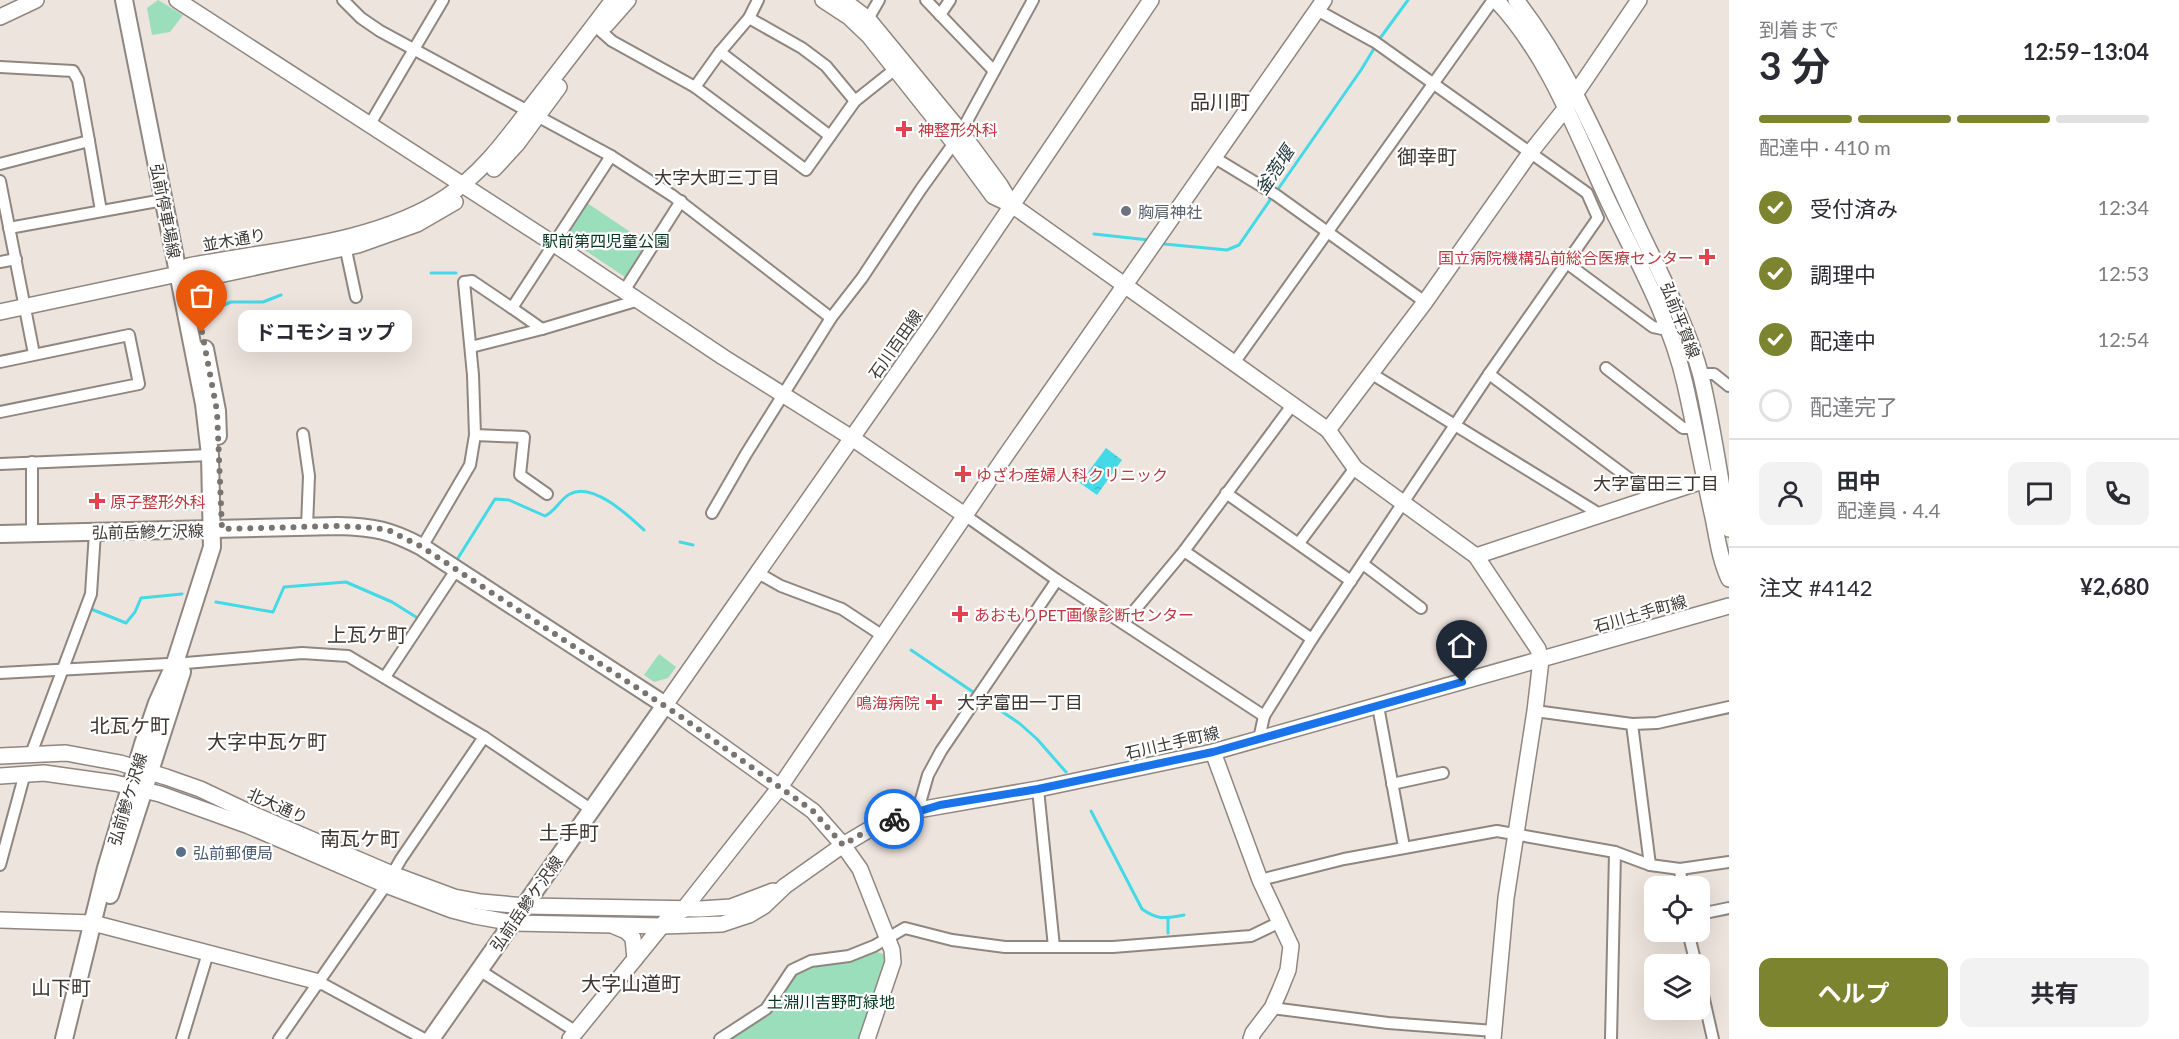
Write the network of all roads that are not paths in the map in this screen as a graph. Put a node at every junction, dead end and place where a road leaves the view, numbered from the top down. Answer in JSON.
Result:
{"nodes":[{"id":1,"x":36,"y":0,"type":"edge"},
{"id":2,"x":124,"y":0,"type":"edge"},
{"id":3,"x":134,"y":0,"type":"edge"},
{"id":4,"x":343,"y":0,"type":"edge"},
{"id":5,"x":443,"y":0,"type":"edge"},
{"id":6,"x":613,"y":0,"type":"edge"},
{"id":7,"x":627,"y":0,"type":"edge"},
{"id":8,"x":758,"y":0,"type":"edge"},
{"id":9,"x":823,"y":0,"type":"edge"},
{"id":10,"x":843,"y":0,"type":"edge"},
{"id":11,"x":879,"y":0,"type":"edge"},
{"id":12,"x":926,"y":0,"type":"edge"},
{"id":13,"x":950,"y":0,"type":"edge"},
{"id":14,"x":1033,"y":0,"type":"edge"},
{"id":15,"x":1494,"y":0,"type":"edge"},
{"id":16,"x":1516,"y":0,"type":"edge"},
{"id":17,"x":1639,"y":0,"type":"edge"},
{"id":18,"x":1147,"y":1,"type":"edge"},
{"id":19,"x":183,"y":2,"type":"edge"},
{"id":20,"x":1320,"y":5,"type":"edge"},
{"id":21,"x":940,"y":15,"type":"junction"},
{"id":22,"x":0,"y":16,"type":"edge"},
{"id":23,"x":749,"y":18,"type":"junction"},
{"id":24,"x":868,"y":19,"type":"junction"},
{"id":25,"x":597,"y":28,"type":"junction"},
{"id":26,"x":416,"y":49,"type":"junction"},
{"id":27,"x":720,"y":52,"type":"junction"},
{"id":28,"x":900,"y":66,"type":"junction"},
{"id":29,"x":0,"y":67,"type":"edge"},
{"id":30,"x":994,"y":71,"type":"junction"},
{"id":31,"x":1434,"y":83,"type":"junction"},
{"id":32,"x":695,"y":87,"type":"junction"},
{"id":33,"x":1575,"y":95,"type":"junction"},
{"id":34,"x":855,"y":101,"type":"junction"},
{"id":35,"x":1565,"y":109,"type":"junction"},
{"id":36,"x":533,"y":114,"type":"junction"},
{"id":37,"x":370,"y":124,"type":"junction"},
{"id":38,"x":830,"y":136,"type":"junction"},
{"id":39,"x":957,"y":137,"type":"junction"},
{"id":40,"x":89,"y":141,"type":"junction"},
{"id":41,"x":1530,"y":153,"type":"junction"},
{"id":42,"x":610,"y":156,"type":"junction"},
{"id":43,"x":1215,"y":158,"type":"junction"},
{"id":44,"x":0,"y":164,"type":"edge"},
{"id":45,"x":0,"y":181,"type":"edge"},
{"id":46,"x":467,"y":188,"type":"junction"},
{"id":47,"x":164,"y":200,"type":"junction"},
{"id":48,"x":681,"y":201,"type":"junction"},
{"id":49,"x":1012,"y":205,"type":"junction"},
{"id":50,"x":101,"y":211,"type":"junction"},
{"id":51,"x":9,"y":228,"type":"junction"},
{"id":52,"x":1328,"y":232,"type":"junction"},
{"id":53,"x":344,"y":243,"type":"junction"},
{"id":54,"x":554,"y":244,"type":"junction"},
{"id":55,"x":16,"y":260,"type":"junction"},
{"id":56,"x":0,"y":262,"type":"edge"},
{"id":57,"x":1568,"y":264,"type":"junction"},
{"id":58,"x":186,"y":274,"type":"junction"},
{"id":59,"x":1126,"y":285,"type":"junction"},
{"id":60,"x":624,"y":291,"type":"junction"},
{"id":61,"x":356,"y":297,"type":"dead end"},
{"id":62,"x":639,"y":300,"type":"junction"},
{"id":63,"x":1425,"y":302,"type":"junction"},
{"id":64,"x":25,"y":307,"type":"junction"},
{"id":65,"x":512,"y":308,"type":"junction"},
{"id":66,"x":0,"y":312,"type":"edge"},
{"id":67,"x":831,"y":318,"type":"junction"},
{"id":68,"x":542,"y":329,"type":"junction"},
{"id":69,"x":1667,"y":330,"type":"junction"},
{"id":70,"x":471,"y":347,"type":"junction"},
{"id":71,"x":34,"y":354,"type":"junction"},
{"id":72,"x":0,"y":362,"type":"edge"},
{"id":73,"x":1234,"y":363,"type":"junction"},
{"id":74,"x":1606,"y":368,"type":"dead end"},
{"id":75,"x":1372,"y":374,"type":"junction"},
{"id":76,"x":1489,"y":374,"type":"junction"},
{"id":77,"x":1701,"y":374,"type":"junction"},
{"id":78,"x":1729,"y":386,"type":"edge"},
{"id":79,"x":783,"y":395,"type":"junction"},
{"id":80,"x":1293,"y":404,"type":"junction"},
{"id":81,"x":0,"y":412,"type":"edge"},
{"id":82,"x":1455,"y":426,"type":"junction"},
{"id":83,"x":1694,"y":428,"type":"junction"},
{"id":84,"x":1328,"y":430,"type":"junction"},
{"id":85,"x":303,"y":434,"type":"dead end"},
{"id":86,"x":475,"y":435,"type":"junction"},
{"id":87,"x":852,"y":438,"type":"junction"},
{"id":88,"x":210,"y":455,"type":"junction"},
{"id":89,"x":32,"y":462,"type":"junction"},
{"id":90,"x":0,"y":464,"type":"edge"},
{"id":91,"x":1354,"y":468,"type":"junction"},
{"id":92,"x":1718,"y":476,"type":"edge"},
{"id":93,"x":1226,"y":493,"type":"junction"},
{"id":94,"x":547,"y":494,"type":"dead end"},
{"id":95,"x":1654,"y":497,"type":"junction"},
{"id":96,"x":1402,"y":504,"type":"junction"},
{"id":97,"x":712,"y":513,"type":"dead end"},
{"id":98,"x":1601,"y":515,"type":"junction"},
{"id":99,"x":966,"y":516,"type":"junction"},
{"id":100,"x":307,"y":527,"type":"junction"},
{"id":101,"x":217,"y":529,"type":"junction"},
{"id":102,"x":1729,"y":529,"type":"edge"},
{"id":103,"x":95,"y":532,"type":"junction"},
{"id":104,"x":32,"y":533,"type":"junction"},
{"id":105,"x":0,"y":534,"type":"edge"},
{"id":106,"x":1299,"y":543,"type":"junction"},
{"id":107,"x":422,"y":547,"type":"junction"},
{"id":108,"x":1184,"y":551,"type":"junction"},
{"id":109,"x":1476,"y":556,"type":"junction"},
{"id":110,"x":1363,"y":564,"type":"junction"},
{"id":111,"x":456,"y":570,"type":"junction"},
{"id":112,"x":758,"y":573,"type":"junction"},
{"id":113,"x":1729,"y":579,"type":"edge"},
{"id":114,"x":1057,"y":580,"type":"junction"},
{"id":115,"x":1351,"y":581,"type":"junction"},
{"id":116,"x":1729,"y":606,"type":"edge"},
{"id":117,"x":1421,"y":608,"type":"dead end"},
{"id":118,"x":1124,"y":623,"type":"junction"},
{"id":119,"x":883,"y":636,"type":"junction"},
{"id":120,"x":1312,"y":639,"type":"junction"},
{"id":121,"x":1540,"y":660,"type":"junction"},
{"id":122,"x":181,"y":663,"type":"junction"},
{"id":123,"x":62,"y":669,"type":"junction"},
{"id":124,"x":0,"y":673,"type":"edge"},
{"id":125,"x":385,"y":677,"type":"junction"},
{"id":126,"x":665,"y":705,"type":"junction"},
{"id":127,"x":1378,"y":706,"type":"junction"},
{"id":128,"x":1729,"y":707,"type":"edge"},
{"id":129,"x":1535,"y":711,"type":"junction"},
{"id":130,"x":1264,"y":716,"type":"junction"},
{"id":131,"x":1632,"y":724,"type":"junction"},
{"id":132,"x":484,"y":738,"type":"junction"},
{"id":133,"x":1259,"y":739,"type":"junction"},
{"id":134,"x":1213,"y":752,"type":"junction"},
{"id":135,"x":31,"y":754,"type":"junction"},
{"id":136,"x":0,"y":756,"type":"edge"},
{"id":137,"x":143,"y":770,"type":"junction"},
{"id":138,"x":25,"y":773,"type":"junction"},
{"id":139,"x":1443,"y":773,"type":"dead end"},
{"id":140,"x":0,"y":776,"type":"edge"},
{"id":141,"x":1392,"y":784,"type":"junction"},
{"id":142,"x":780,"y":787,"type":"junction"},
{"id":143,"x":137,"y":788,"type":"junction"},
{"id":144,"x":1038,"y":789,"type":"junction"},
{"id":145,"x":592,"y":810,"type":"junction"},
{"id":146,"x":918,"y":810,"type":"junction"},
{"id":147,"x":1515,"y":834,"type":"junction"},
{"id":148,"x":843,"y":845,"type":"junction"},
{"id":149,"x":1404,"y":847,"type":"junction"},
{"id":150,"x":1615,"y":852,"type":"junction"},
{"id":151,"x":1729,"y":862,"type":"edge"},
{"id":152,"x":0,"y":865,"type":"edge"},
{"id":153,"x":1650,"y":865,"type":"junction"},
{"id":154,"x":1680,"y":869,"type":"junction"},
{"id":155,"x":1681,"y":876,"type":"edge"},
{"id":156,"x":389,"y":879,"type":"junction"},
{"id":157,"x":1260,"y":880,"type":"junction"},
{"id":158,"x":785,"y":886,"type":"junction"},
{"id":159,"x":525,"y":906,"type":"junction"},
{"id":160,"x":1729,"y":908,"type":"edge"},
{"id":161,"x":682,"y":910,"type":"junction"},
{"id":162,"x":1710,"y":912,"type":"edge"},
{"id":163,"x":0,"y":920,"type":"edge"},
{"id":164,"x":1280,"y":922,"type":"junction"},
{"id":165,"x":513,"y":923,"type":"junction"},
{"id":166,"x":98,"y":924,"type":"junction"},
{"id":167,"x":606,"y":925,"type":"junction"},
{"id":168,"x":663,"y":926,"type":"junction"},
{"id":169,"x":887,"y":938,"type":"junction"},
{"id":170,"x":1054,"y":947,"type":"junction"},
{"id":171,"x":208,"y":953,"type":"junction"},
{"id":172,"x":635,"y":959,"type":"junction"},
{"id":173,"x":479,"y":970,"type":"junction"},
{"id":174,"x":319,"y":982,"type":"junction"},
{"id":175,"x":1272,"y":1008,"type":"junction"},
{"id":176,"x":1708,"y":1020,"type":"edge"},
{"id":177,"x":1494,"y":1035,"type":"edge"},
{"id":178,"x":578,"y":1036,"type":"edge"},
{"id":179,"x":64,"y":1039,"type":"edge"},
{"id":180,"x":75,"y":1039,"type":"edge"},
{"id":181,"x":182,"y":1039,"type":"edge"},
{"id":182,"x":279,"y":1039,"type":"edge"},
{"id":183,"x":424,"y":1039,"type":"edge"},
{"id":184,"x":431,"y":1039,"type":"edge"},
{"id":185,"x":720,"y":1039,"type":"edge"},
{"id":186,"x":867,"y":1039,"type":"edge"},
{"id":187,"x":1251,"y":1039,"type":"edge"},
{"id":188,"x":1611,"y":1039,"type":"edge"},
{"id":189,"x":1713,"y":1039,"type":"edge"}],
"edges":[{"from":1,"to":22,"type":"street"},
{"from":2,"to":47,"type":"main road","name":"弘前停車場線"},
{"from":3,"to":58,"type":"main road","name":"弘前停車場線"},
{"from":4,"to":26,"type":"street"},
{"from":5,"to":26,"type":"street"},
{"from":6,"to":25,"type":"street","name":"並木通り"},
{"from":7,"to":25,"type":"street","name":"並木通り"},
{"from":8,"to":23,"type":"street"},
{"from":9,"to":28,"type":"street"},
{"from":10,"to":24,"type":"street"},
{"from":11,"to":24,"type":"street"},
{"from":12,"to":21,"type":"street"},
{"from":13,"to":21,"type":"street"},
{"from":14,"to":30,"type":"street"},
{"from":15,"to":31,"type":"street"},
{"from":15,"to":35,"type":"street","name":"弘前平賀線"},
{"from":16,"to":33,"type":"street","name":"弘前平賀線"},
{"from":17,"to":33,"type":"street"},
{"from":18,"to":49,"type":"street","name":"石川百田線"},
{"from":19,"to":37,"type":"street"},
{"from":20,"to":31,"type":"street"},
{"from":20,"to":43,"type":"street"},
{"from":21,"to":30,"type":"street"},
{"from":23,"to":27,"type":"street"},
{"from":23,"to":34,"type":"street"},
{"from":24,"to":28,"type":"street"},
{"from":25,"to":32,"type":"street"},
{"from":25,"to":36,"type":"street","name":"並木通り"},
{"from":26,"to":36,"type":"street"},
{"from":26,"to":37,"type":"street"},
{"from":27,"to":32,"type":"street"},
{"from":27,"to":38,"type":"street"},
{"from":28,"to":34,"type":"street"},
{"from":28,"to":39,"type":"street"},
{"from":29,"to":40,"type":"street"},
{"from":30,"to":39,"type":"street"},
{"from":31,"to":41,"type":"street"},
{"from":31,"to":52,"type":"street"},
{"from":32,"to":38,"type":"street"},
{"from":33,"to":35,"type":"street"},
{"from":33,"to":77,"type":"street","name":"弘前平賀線"},
{"from":34,"to":38,"type":"street"},
{"from":35,"to":41,"type":"street"},
{"from":35,"to":69,"type":"street","name":"弘前平賀線"},
{"from":36,"to":42,"type":"street"},
{"from":36,"to":46,"type":"street","name":"並木通り"},
{"from":37,"to":46,"type":"street"},
{"from":39,"to":49,"type":"street"},
{"from":39,"to":67,"type":"street"},
{"from":40,"to":44,"type":"street"},
{"from":40,"to":50,"type":"street"},
{"from":41,"to":57,"type":"street"},
{"from":41,"to":63,"type":"street"},
{"from":42,"to":48,"type":"street"},
{"from":42,"to":54,"type":"street"},
{"from":43,"to":52,"type":"street"},
{"from":43,"to":59,"type":"street"},
{"from":45,"to":51,"type":"street"},
{"from":46,"to":53,"type":"street","name":"並木通り"},
{"from":46,"to":54,"type":"street"},
{"from":47,"to":50,"type":"street"},
{"from":47,"to":58,"type":"main road","name":"弘前停車場線"},
{"from":48,"to":60,"type":"street"},
{"from":48,"to":67,"type":"street"},
{"from":49,"to":59,"type":"street"},
{"from":49,"to":87,"type":"street","name":"石川百田線"},
{"from":50,"to":51,"type":"street"},
{"from":51,"to":55,"type":"street"},
{"from":52,"to":63,"type":"street"},
{"from":52,"to":73,"type":"street"},
{"from":53,"to":58,"type":"street","name":"並木通り"},
{"from":53,"to":61,"type":"street"},
{"from":54,"to":60,"type":"street"},
{"from":54,"to":65,"type":"street"},
{"from":55,"to":56,"type":"street"},
{"from":55,"to":64,"type":"street"},
{"from":57,"to":69,"type":"street"},
{"from":57,"to":76,"type":"street"},
{"from":58,"to":64,"type":"street","name":"並木通り"},
{"from":58,"to":88,"type":"main road","name":"弘前停車場線"},
{"from":58,"to":101,"type":"main road","name":"弘前停車場線"},
{"from":59,"to":73,"type":"street"},
{"from":59,"to":99,"type":"street"},
{"from":60,"to":62,"type":"street"},
{"from":62,"to":68,"type":"street"},
{"from":62,"to":79,"type":"street"},
{"from":63,"to":75,"type":"street"},
{"from":64,"to":66,"type":"street","name":"並木通り"},
{"from":64,"to":71,"type":"street"},
{"from":65,"to":68,"type":"street"},
{"from":65,"to":70,"type":"street"},
{"from":67,"to":79,"type":"street"},
{"from":68,"to":70,"type":"street"},
{"from":69,"to":83,"type":"street","name":"弘前平賀線"},
{"from":70,"to":86,"type":"street"},
{"from":71,"to":72,"type":"street"},
{"from":71,"to":81,"type":"street"},
{"from":73,"to":80,"type":"street"},
{"from":74,"to":83,"type":"street"},
{"from":75,"to":82,"type":"street"},
{"from":75,"to":84,"type":"street"},
{"from":76,"to":82,"type":"street"},
{"from":76,"to":95,"type":"street"},
{"from":77,"to":78,"type":"street"},
{"from":77,"to":92,"type":"street","name":"弘前平賀線"},
{"from":79,"to":87,"type":"street"},
{"from":79,"to":97,"type":"street"},
{"from":80,"to":84,"type":"street"},
{"from":80,"to":93,"type":"street"},
{"from":82,"to":96,"type":"street"},
{"from":82,"to":98,"type":"street"},
{"from":83,"to":92,"type":"street","name":"弘前平賀線"},
{"from":84,"to":91,"type":"street"},
{"from":85,"to":100,"type":"street"},
{"from":86,"to":94,"type":"street"},
{"from":86,"to":107,"type":"street"},
{"from":87,"to":99,"type":"street"},
{"from":87,"to":112,"type":"street","name":"石川百田線"},
{"from":88,"to":89,"type":"street"},
{"from":88,"to":101,"type":"main road","name":"弘前停車場線"},
{"from":89,"to":90,"type":"street"},
{"from":89,"to":104,"type":"street"},
{"from":91,"to":96,"type":"street"},
{"from":91,"to":106,"type":"street"},
{"from":92,"to":95,"type":"street"},
{"from":92,"to":102,"type":"street","name":"弘前平賀線"},
{"from":92,"to":113,"type":"street","name":"弘前平賀線"},
{"from":93,"to":106,"type":"street"},
{"from":93,"to":108,"type":"street"},
{"from":95,"to":98,"type":"street"},
{"from":96,"to":109,"type":"street"},
{"from":96,"to":110,"type":"street"},
{"from":98,"to":109,"type":"street"},
{"from":99,"to":114,"type":"street"},
{"from":99,"to":119,"type":"street"},
{"from":100,"to":101,"type":"main road","name":"弘前岳鰺ケ沢線"},
{"from":100,"to":107,"type":"main road","name":"弘前岳鰺ケ沢線"},
{"from":101,"to":103,"type":"main road","name":"弘前岳鰺ケ沢線"},
{"from":101,"to":122,"type":"main road","name":"弘前鰺ケ沢線"},
{"from":103,"to":104,"type":"main road","name":"弘前岳鰺ケ沢線"},
{"from":103,"to":123,"type":"street"},
{"from":104,"to":105,"type":"main road","name":"弘前岳鰺ケ沢線"},
{"from":106,"to":115,"type":"street"},
{"from":107,"to":111,"type":"main road","name":"弘前岳鰺ケ沢線"},
{"from":108,"to":118,"type":"street"},
{"from":108,"to":120,"type":"street"},
{"from":109,"to":121,"type":"street"},
{"from":110,"to":115,"type":"street"},
{"from":110,"to":117,"type":"street"},
{"from":111,"to":125,"type":"street"},
{"from":111,"to":126,"type":"main road","name":"弘前岳鰺ケ沢線"},
{"from":112,"to":119,"type":"street"},
{"from":112,"to":126,"type":"street","name":"石川百田線"},
{"from":114,"to":118,"type":"street"},
{"from":114,"to":146,"type":"street"},
{"from":115,"to":120,"type":"street"},
{"from":116,"to":121,"type":"street","name":"石川土手町線"},
{"from":118,"to":130,"type":"street"},
{"from":119,"to":142,"type":"street"},
{"from":120,"to":130,"type":"street"},
{"from":121,"to":127,"type":"street","name":"石川土手町線"},
{"from":121,"to":129,"type":"street"},
{"from":122,"to":123,"type":"street"},
{"from":122,"to":125,"type":"street"},
{"from":122,"to":137,"type":"main road","name":"弘前鰺ケ沢線"},
{"from":123,"to":124,"type":"street"},
{"from":123,"to":135,"type":"street"},
{"from":125,"to":132,"type":"street"},
{"from":126,"to":142,"type":"street"},
{"from":126,"to":145,"type":"main road","name":"弘前岳鰺ケ沢線"},
{"from":127,"to":133,"type":"street","name":"石川土手町線"},
{"from":127,"to":141,"type":"street"},
{"from":128,"to":131,"type":"street"},
{"from":129,"to":131,"type":"street"},
{"from":129,"to":147,"type":"street"},
{"from":130,"to":133,"type":"street"},
{"from":131,"to":153,"type":"street"},
{"from":132,"to":145,"type":"street"},
{"from":132,"to":156,"type":"street"},
{"from":133,"to":134,"type":"street","name":"石川土手町線"},
{"from":134,"to":144,"type":"street","name":"石川土手町線"},
{"from":134,"to":157,"type":"street"},
{"from":135,"to":136,"type":"street","name":"北大通り"},
{"from":135,"to":137,"type":"street","name":"北大通り"},
{"from":137,"to":143,"type":"main road","name":"弘前鰺ケ沢線"},
{"from":137,"to":156,"type":"street","name":"北大通り"},
{"from":138,"to":140,"type":"street","name":"北大通り"},
{"from":138,"to":143,"type":"street","name":"北大通り"},
{"from":138,"to":152,"type":"street"},
{"from":139,"to":141,"type":"street"},
{"from":141,"to":149,"type":"street"},
{"from":142,"to":148,"type":"street"},
{"from":142,"to":161,"type":"street"},
{"from":143,"to":156,"type":"street","name":"北大通り"},
{"from":143,"to":166,"type":"main road","name":"弘前鰺ケ沢線"},
{"from":144,"to":146,"type":"street","name":"石川土手町線"},
{"from":144,"to":170,"type":"street"},
{"from":145,"to":159,"type":"main road","name":"弘前岳鰺ケ沢線"},
{"from":146,"to":148,"type":"street","name":"石川土手町線"},
{"from":147,"to":149,"type":"street"},
{"from":147,"to":150,"type":"street"},
{"from":147,"to":177,"type":"street"},
{"from":148,"to":158,"type":"street","name":"石川土手町線"},
{"from":148,"to":169,"type":"street"},
{"from":149,"to":157,"type":"street"},
{"from":150,"to":153,"type":"street"},
{"from":150,"to":188,"type":"street"},
{"from":151,"to":154,"type":"street"},
{"from":153,"to":154,"type":"street"},
{"from":154,"to":155,"type":"street"},
{"from":156,"to":159,"type":"street","name":"北大通り"},
{"from":156,"to":165,"type":"street","name":"北大通り"},
{"from":156,"to":174,"type":"street"},
{"from":157,"to":164,"type":"street"},
{"from":158,"to":161,"type":"street","name":"北大通り"},
{"from":158,"to":168,"type":"street","name":"北大通り"},
{"from":159,"to":161,"type":"street","name":"北大通り"},
{"from":159,"to":165,"type":"main road","name":"弘前岳鰺ケ沢線"},
{"from":160,"to":162,"type":"street"},
{"from":161,"to":168,"type":"street"},
{"from":163,"to":166,"type":"street"},
{"from":164,"to":170,"type":"street"},
{"from":164,"to":175,"type":"street"},
{"from":165,"to":167,"type":"street","name":"北大通り"},
{"from":165,"to":173,"type":"main road","name":"弘前岳鰺ケ沢線"},
{"from":166,"to":171,"type":"street"},
{"from":166,"to":179,"type":"main road","name":"弘前鰺ケ沢線"},
{"from":166,"to":180,"type":"main road","name":"弘前鰺ケ沢線"},
{"from":167,"to":168,"type":"street","name":"北大通り"},
{"from":167,"to":172,"type":"street"},
{"from":168,"to":172,"type":"street"},
{"from":169,"to":170,"type":"street"},
{"from":169,"to":185,"type":"street"},
{"from":169,"to":186,"type":"street"},
{"from":171,"to":174,"type":"street"},
{"from":171,"to":181,"type":"street"},
{"from":172,"to":178,"type":"street"},
{"from":173,"to":178,"type":"street"},
{"from":173,"to":184,"type":"main road","name":"弘前岳鰺ケ沢線"},
{"from":174,"to":182,"type":"street"},
{"from":174,"to":183,"type":"street"},
{"from":175,"to":177,"type":"street"},
{"from":175,"to":187,"type":"street"},
{"from":176,"to":189,"type":"street"}]}
